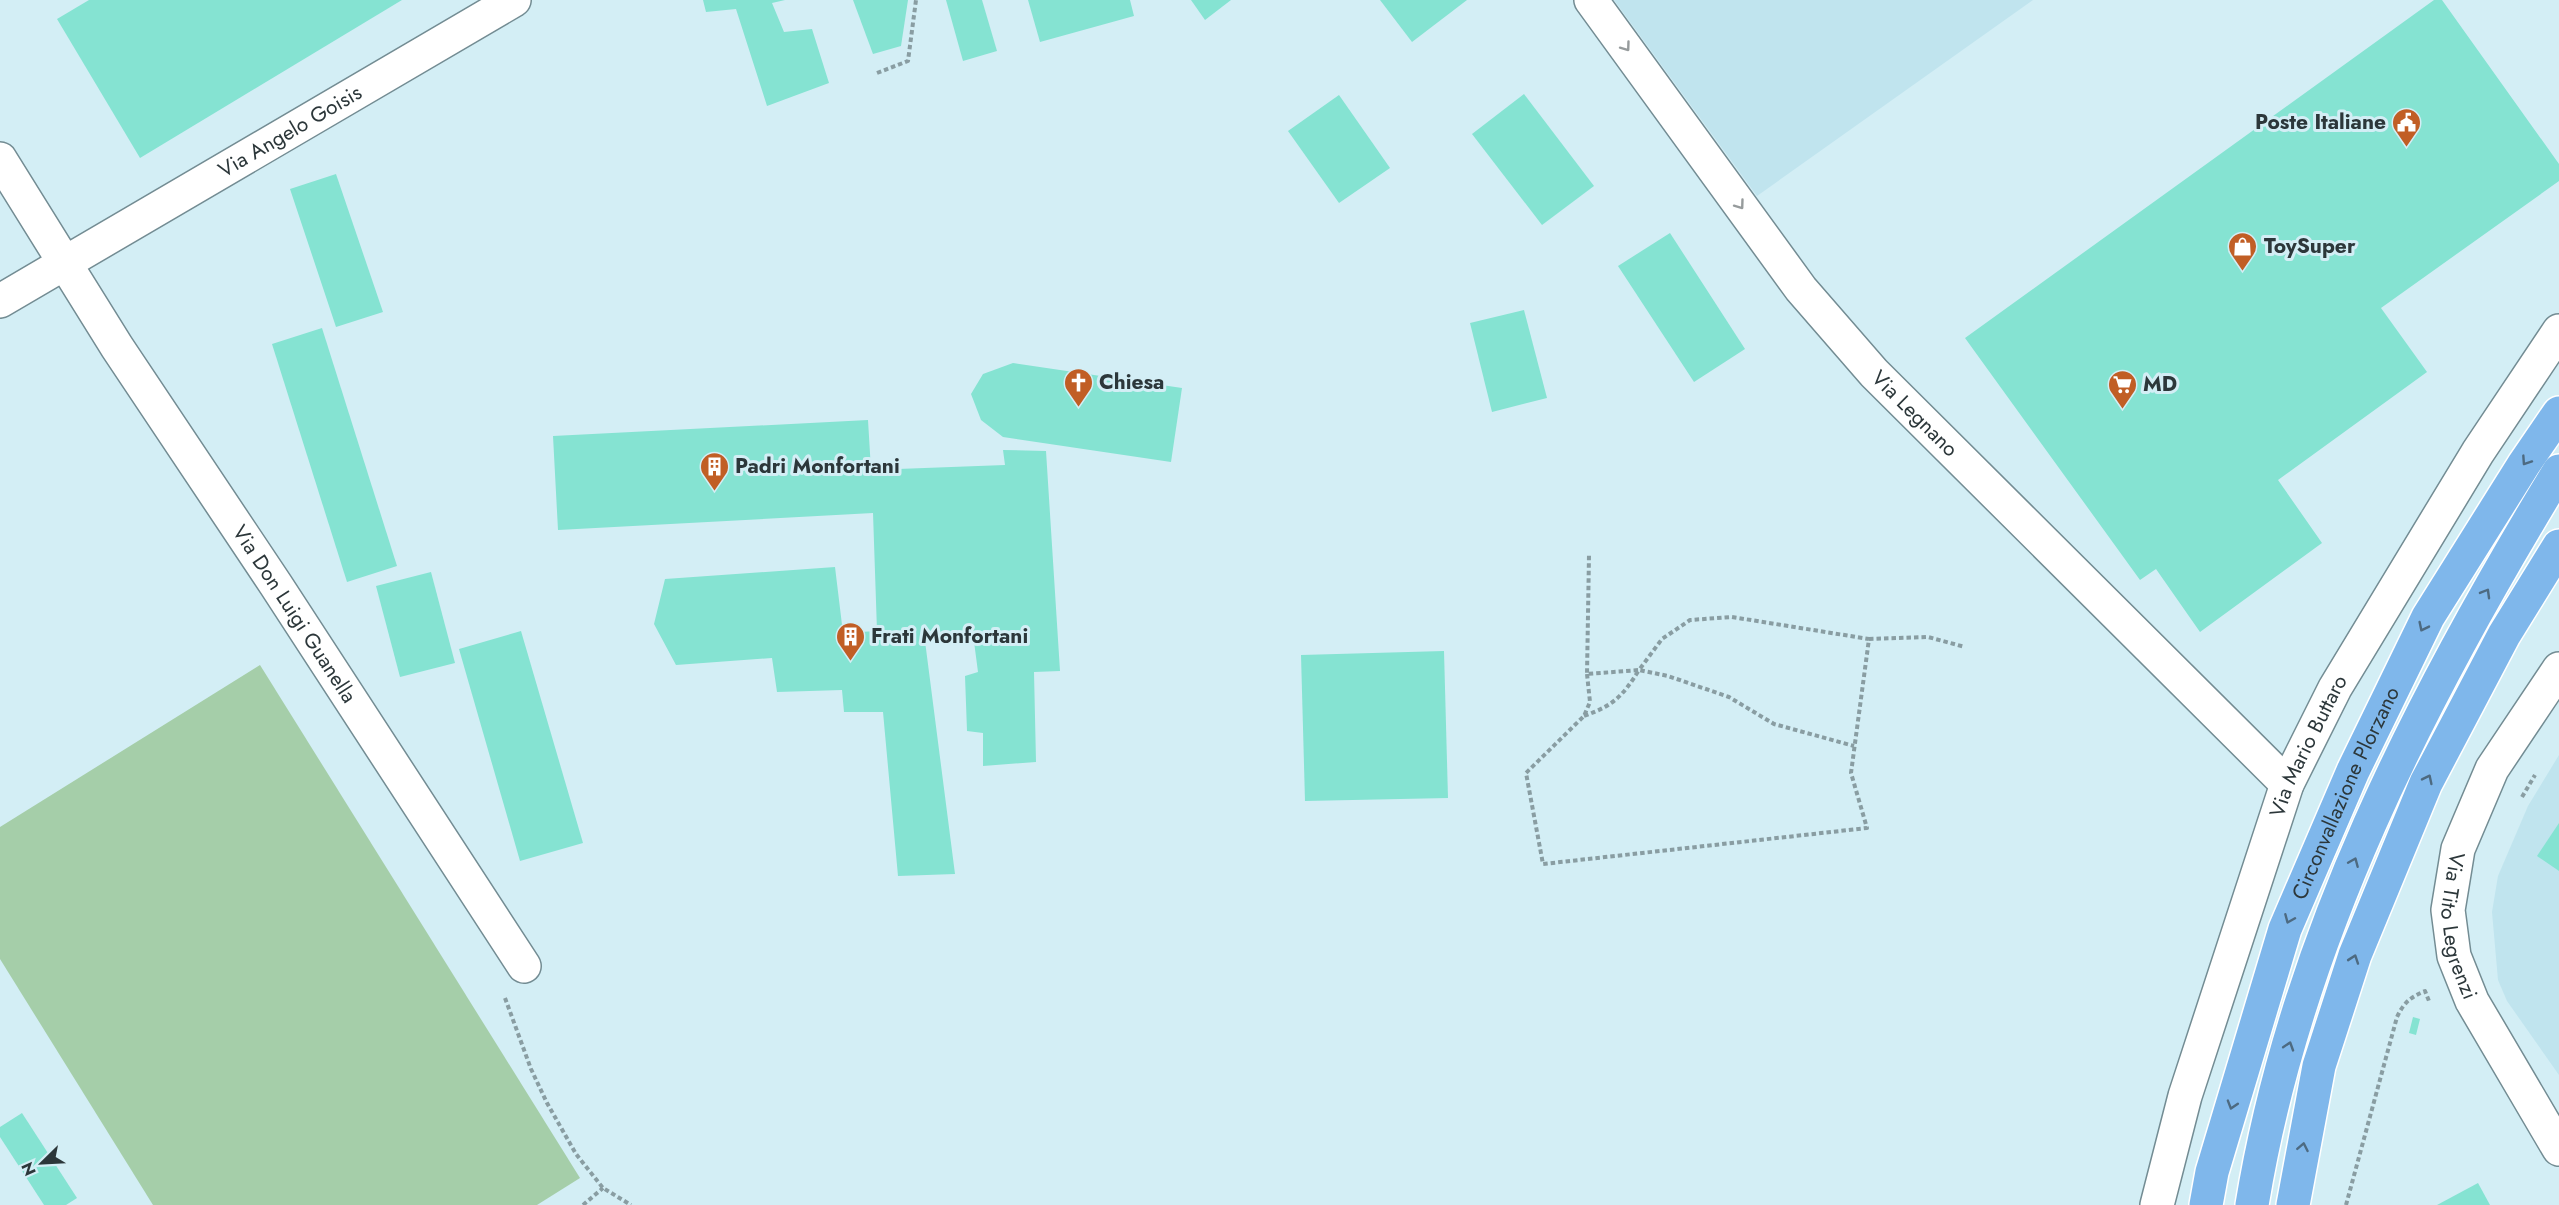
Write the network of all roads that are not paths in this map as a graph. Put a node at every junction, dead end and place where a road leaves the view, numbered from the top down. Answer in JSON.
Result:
{"nodes":[{"id":1,"x":514,"y":0,"type":"edge"},
{"id":2,"x":1591,"y":0,"type":"edge"},
{"id":3,"x":0,"y":159,"type":"edge"},
{"id":4,"x":65,"y":262,"type":"junction"},
{"id":5,"x":0,"y":301,"type":"edge"},
{"id":6,"x":2559,"y":331,"type":"edge"},
{"id":7,"x":2559,"y":413,"type":"edge"},
{"id":8,"x":2559,"y":471,"type":"edge"},
{"id":9,"x":2559,"y":546,"type":"edge"},
{"id":10,"x":2559,"y":669,"type":"edge"},
{"id":11,"x":2288,"y":784,"type":"junction"},
{"id":12,"x":524,"y":966,"type":"dead end"},
{"id":13,"x":2559,"y":1149,"type":"edge"},
{"id":14,"x":2157,"y":1205,"type":"edge"},
{"id":15,"x":2206,"y":1205,"type":"edge"},
{"id":16,"x":2252,"y":1205,"type":"edge"},
{"id":17,"x":2293,"y":1205,"type":"edge"}],
"edges":[{"from":1,"to":4,"type":"street","name":"Via Angelo Goisis"},
{"from":2,"to":11,"type":"street","name":"Via Legnano","one_way":true},
{"from":3,"to":4,"type":"street"},
{"from":4,"to":5,"type":"street","name":"Via Angelo Goisis"},
{"from":4,"to":12,"type":"street","name":"Via Don Luigi Guanella"},
{"from":6,"to":11,"type":"street","name":"Via Mario Buttaro"},
{"from":7,"to":15,"type":"highway","name":"Circonvallazione Plorzano","one_way":true},
{"from":16,"to":8,"type":"highway","name":"Circonvallazione Plorzano","one_way":true},
{"from":17,"to":9,"type":"highway","one_way":true},
{"from":10,"to":13,"type":"street","name":"Via Tito Legrenzi"},
{"from":11,"to":14,"type":"street","name":"Via Mario Buttaro"}]}
